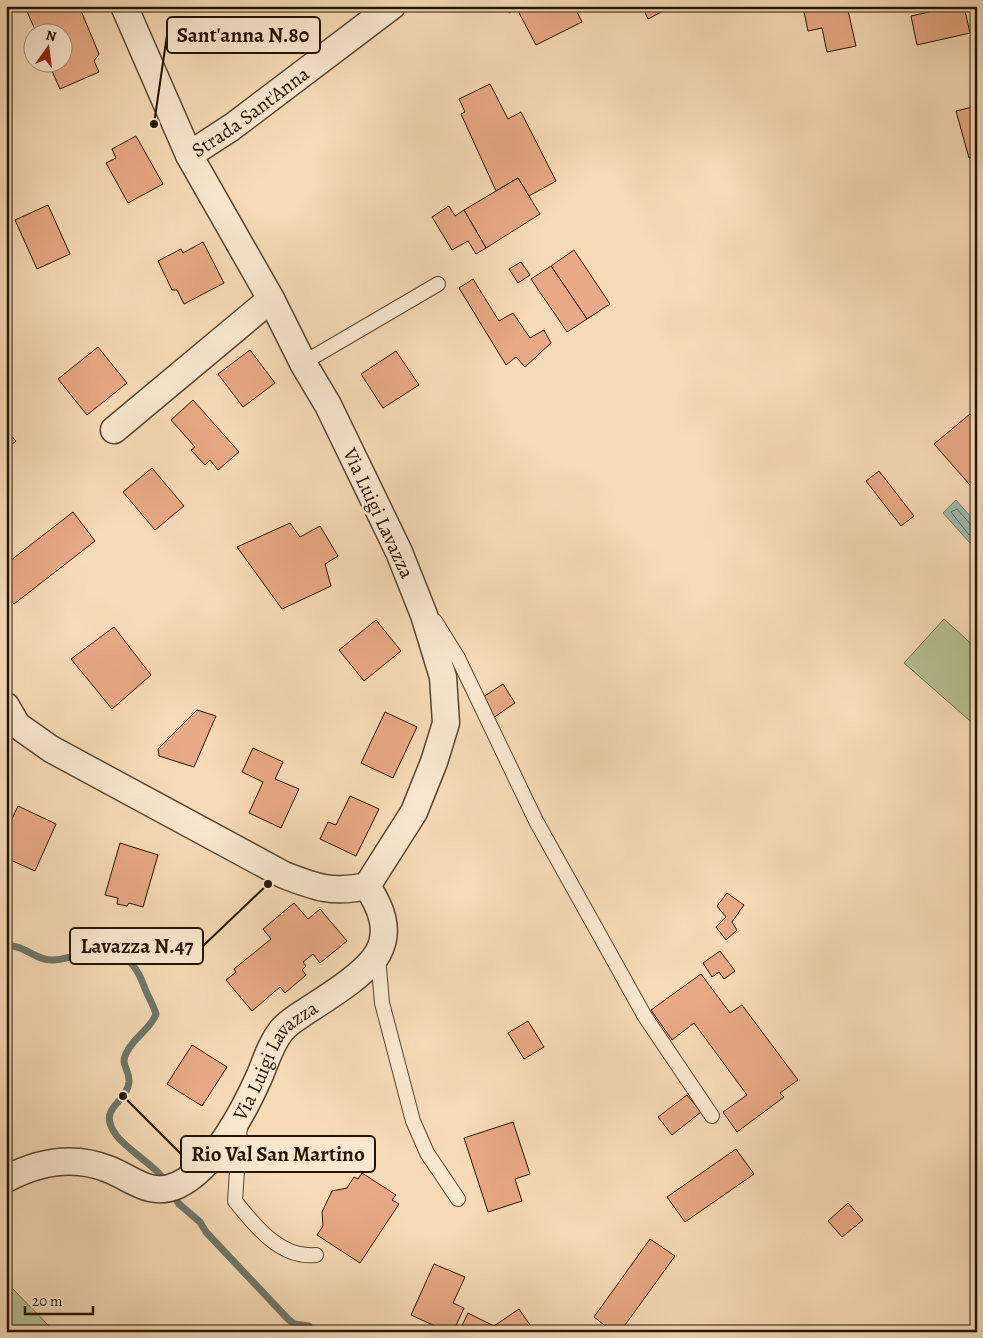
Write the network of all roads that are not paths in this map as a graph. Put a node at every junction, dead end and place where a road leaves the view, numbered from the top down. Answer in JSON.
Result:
{"nodes":[{"id":1,"x":124,"y":6,"type":"edge"},
{"id":2,"x":392,"y":6,"type":"edge"},
{"id":3,"x":189,"y":155,"type":"junction"},
{"id":4,"x":438,"y":284,"type":"dead end"},
{"id":5,"x":271,"y":299,"type":"junction"},
{"id":6,"x":303,"y":363,"type":"junction"},
{"id":7,"x":114,"y":430,"type":"dead end"},
{"id":8,"x":410,"y":580,"type":"junction"},
{"id":9,"x":6,"y":706,"type":"edge"},
{"id":10,"x":367,"y":886,"type":"junction"},
{"id":11,"x":378,"y":953,"type":"junction"},
{"id":12,"x":240,"y":1116,"type":"junction"},
{"id":13,"x":712,"y":1116,"type":"dead end"},
{"id":14,"x":6,"y":1179,"type":"edge"},
{"id":15,"x":458,"y":1199,"type":"dead end"},
{"id":16,"x":316,"y":1255,"type":"dead end"}],
"edges":[{"from":1,"to":3,"type":"street","name":"Strada Sant'Anna"},
{"from":2,"to":3,"type":"street","name":"Strada Sant'Anna"},
{"from":3,"to":5,"type":"street","name":"Via Luigi Lavazza"},
{"from":4,"to":6,"type":"lane"},
{"from":5,"to":6,"type":"street","name":"Via Luigi Lavazza"},
{"from":5,"to":7,"type":"street"},
{"from":6,"to":8,"type":"street","name":"Via Luigi Lavazza"},
{"from":8,"to":10,"type":"street","name":"Via Luigi Lavazza"},
{"from":8,"to":13,"type":"lane"},
{"from":9,"to":10,"type":"street"},
{"from":10,"to":11,"type":"street","name":"Via Luigi Lavazza"},
{"from":11,"to":12,"type":"street","name":"Via Luigi Lavazza"},
{"from":11,"to":15,"type":"lane"},
{"from":12,"to":14,"type":"street","name":"Via Luigi Lavazza"},
{"from":12,"to":16,"type":"lane"}]}
